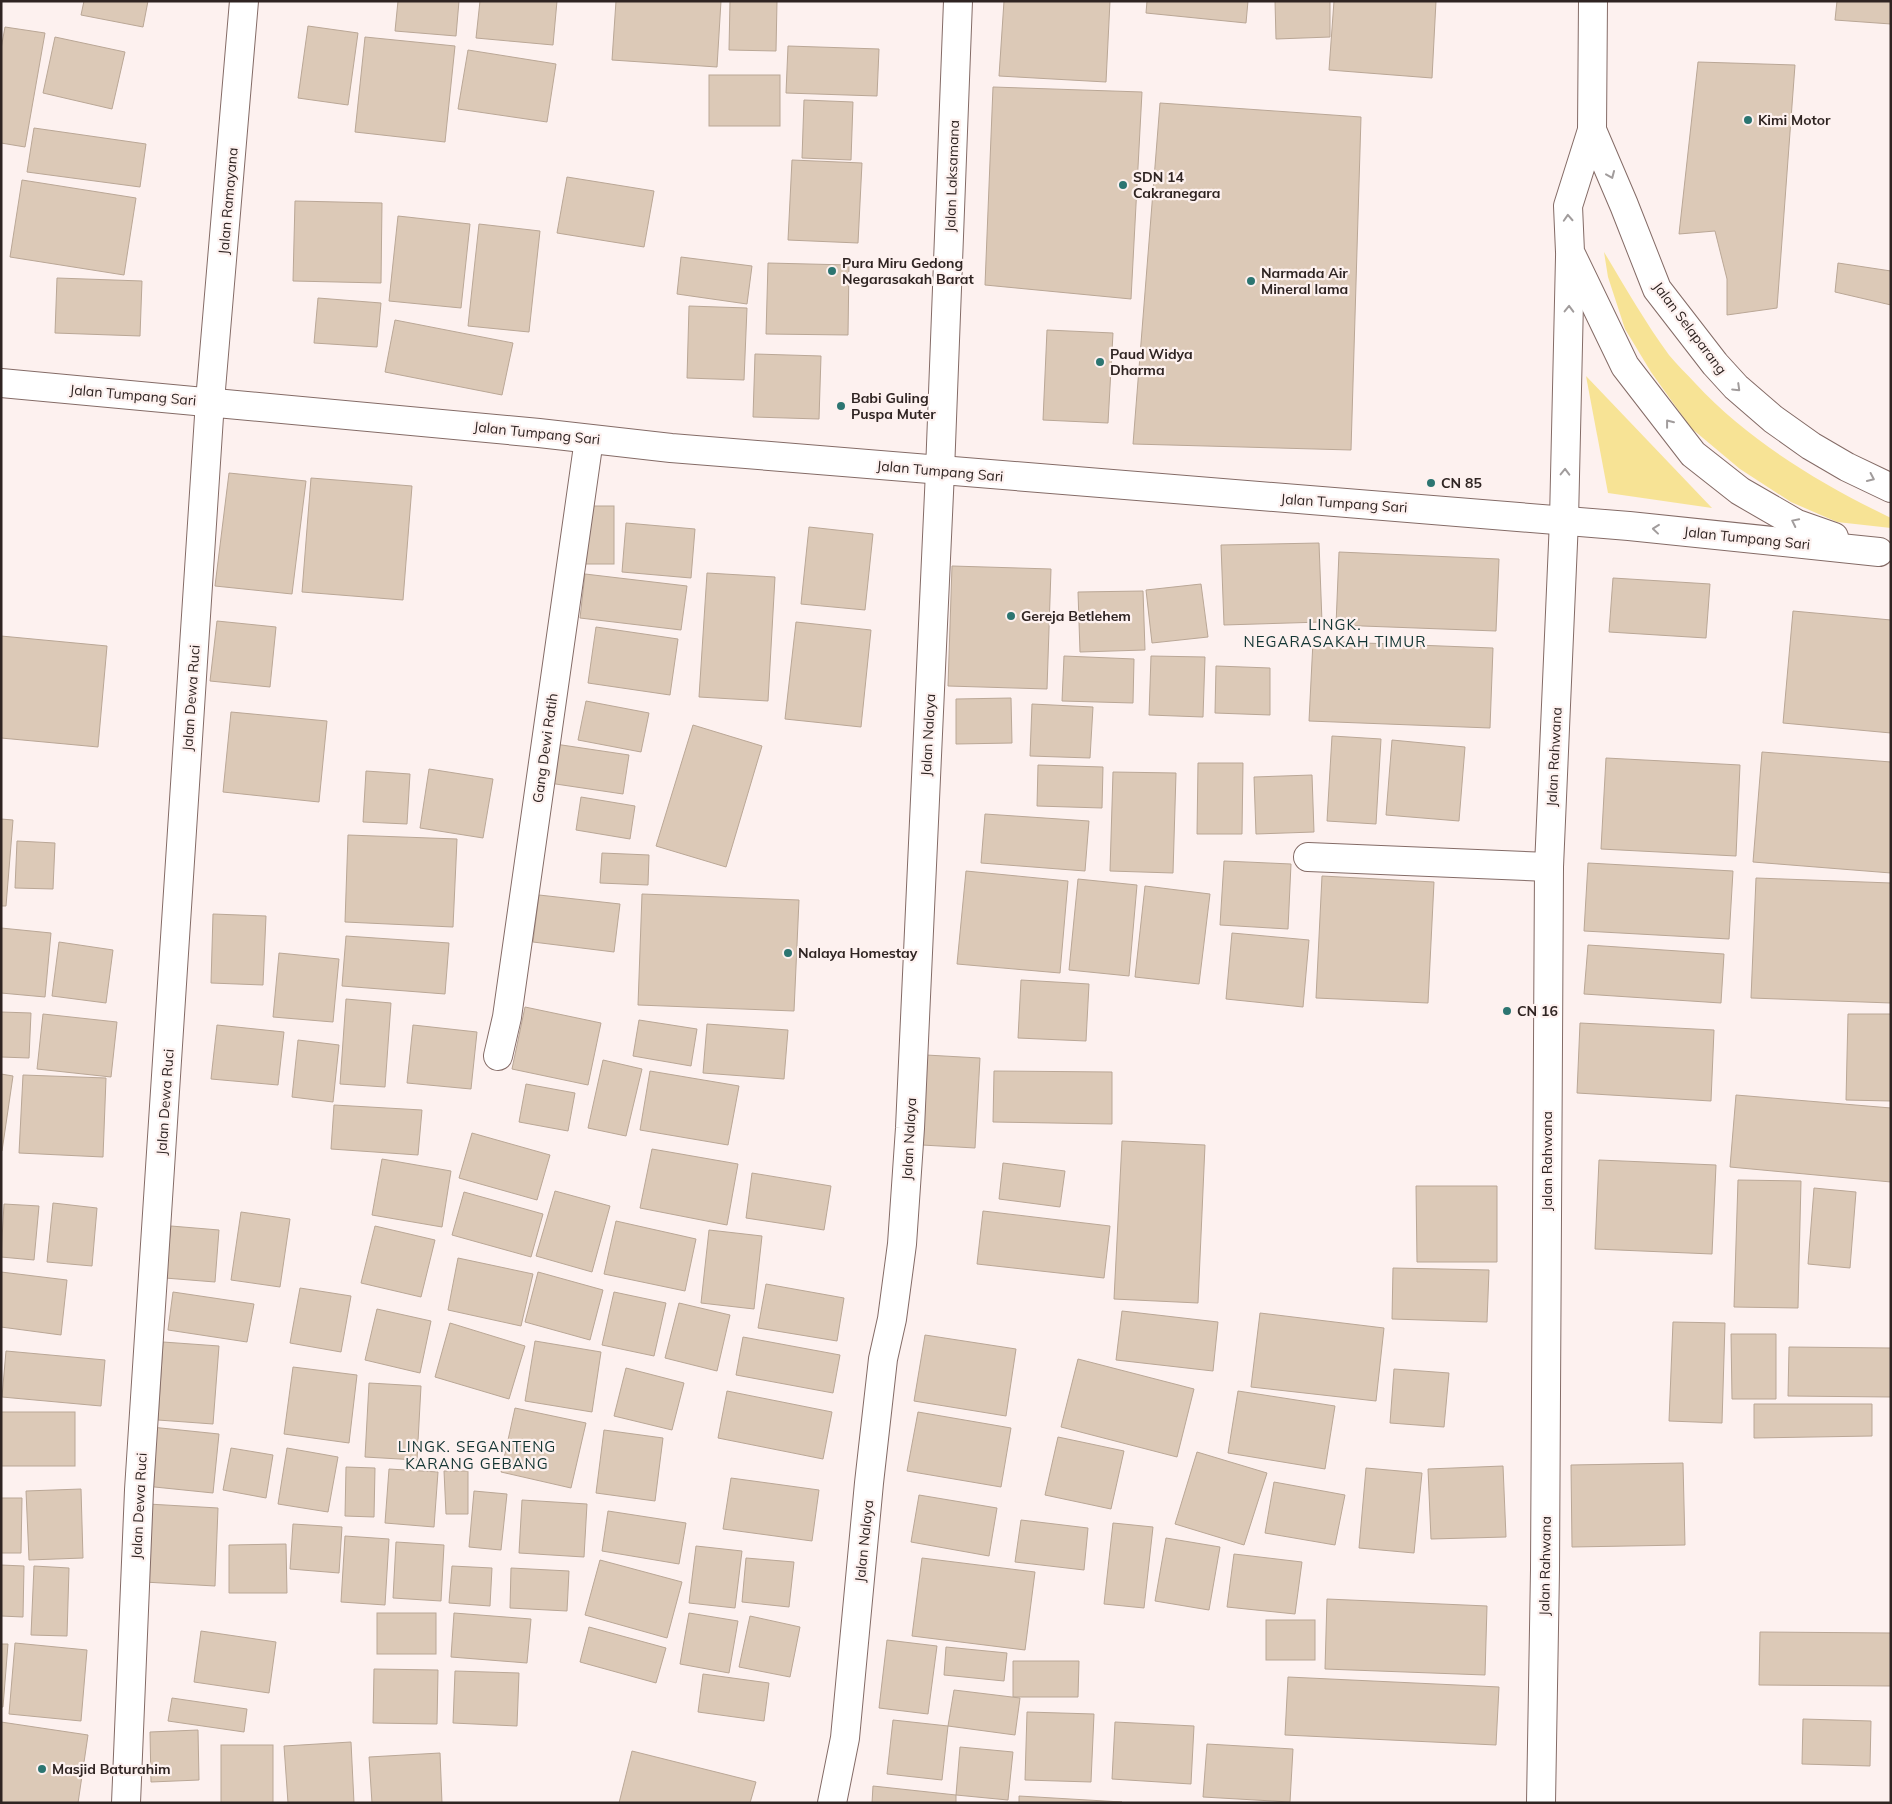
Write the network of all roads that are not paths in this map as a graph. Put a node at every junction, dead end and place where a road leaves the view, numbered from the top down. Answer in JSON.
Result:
{"nodes":[{"id":1,"x":244,"y":1,"type":"edge"},
{"id":2,"x":958,"y":1,"type":"edge"},
{"id":3,"x":1593,"y":1,"type":"edge"},
{"id":4,"x":1592,"y":130,"type":"junction"},
{"id":5,"x":1570,"y":252,"type":"junction"},
{"id":6,"x":1,"y":383,"type":"edge"},
{"id":7,"x":210,"y":401,"type":"junction"},
{"id":8,"x":589,"y":439,"type":"junction"},
{"id":9,"x":940,"y":471,"type":"junction"},
{"id":10,"x":1891,"y":488,"type":"edge"},
{"id":11,"x":1564,"y":520,"type":"junction"},
{"id":12,"x":1885,"y":553,"type":"edge"},
{"id":13,"x":1308,"y":857,"type":"dead end"},
{"id":14,"x":1549,"y":867,"type":"junction"},
{"id":15,"x":498,"y":1056,"type":"dead end"},
{"id":16,"x":126,"y":1803,"type":"edge"},
{"id":17,"x":832,"y":1803,"type":"edge"},
{"id":18,"x":1541,"y":1803,"type":"edge"}],
"edges":[{"from":1,"to":7,"type":"street","name":"Jalan Ramayana"},
{"from":2,"to":9,"type":"street","name":"Jalan Laksamana"},
{"from":3,"to":4,"type":"street","name":"Jalan Selaparang"},
{"from":5,"to":4,"type":"street","name":"Jalan Tumpang Sari","one_way":true},
{"from":4,"to":10,"type":"street","name":"Jalan Selaparang","one_way":true},
{"from":11,"to":5,"type":"street","name":"Jalan Rahwana","one_way":true},
{"from":12,"to":5,"type":"street","name":"Jalan Tumpang Sari","one_way":true},
{"from":6,"to":7,"type":"street","name":"Jalan Tumpang Sari"},
{"from":7,"to":8,"type":"street","name":"Jalan Tumpang Sari"},
{"from":7,"to":16,"type":"street","name":"Jalan Dewa Ruci"},
{"from":8,"to":9,"type":"street","name":"Jalan Tumpang Sari"},
{"from":8,"to":15,"type":"street","name":"Gang Dewi Ratih"},
{"from":9,"to":11,"type":"street","name":"Jalan Tumpang Sari"},
{"from":9,"to":17,"type":"street","name":"Jalan Nalaya"},
{"from":12,"to":11,"type":"street","name":"Jalan Tumpang Sari","one_way":true},
{"from":11,"to":14,"type":"street","name":"Jalan Rahwana"},
{"from":13,"to":14,"type":"street"},
{"from":14,"to":18,"type":"street","name":"Jalan Rahwana"}]}
